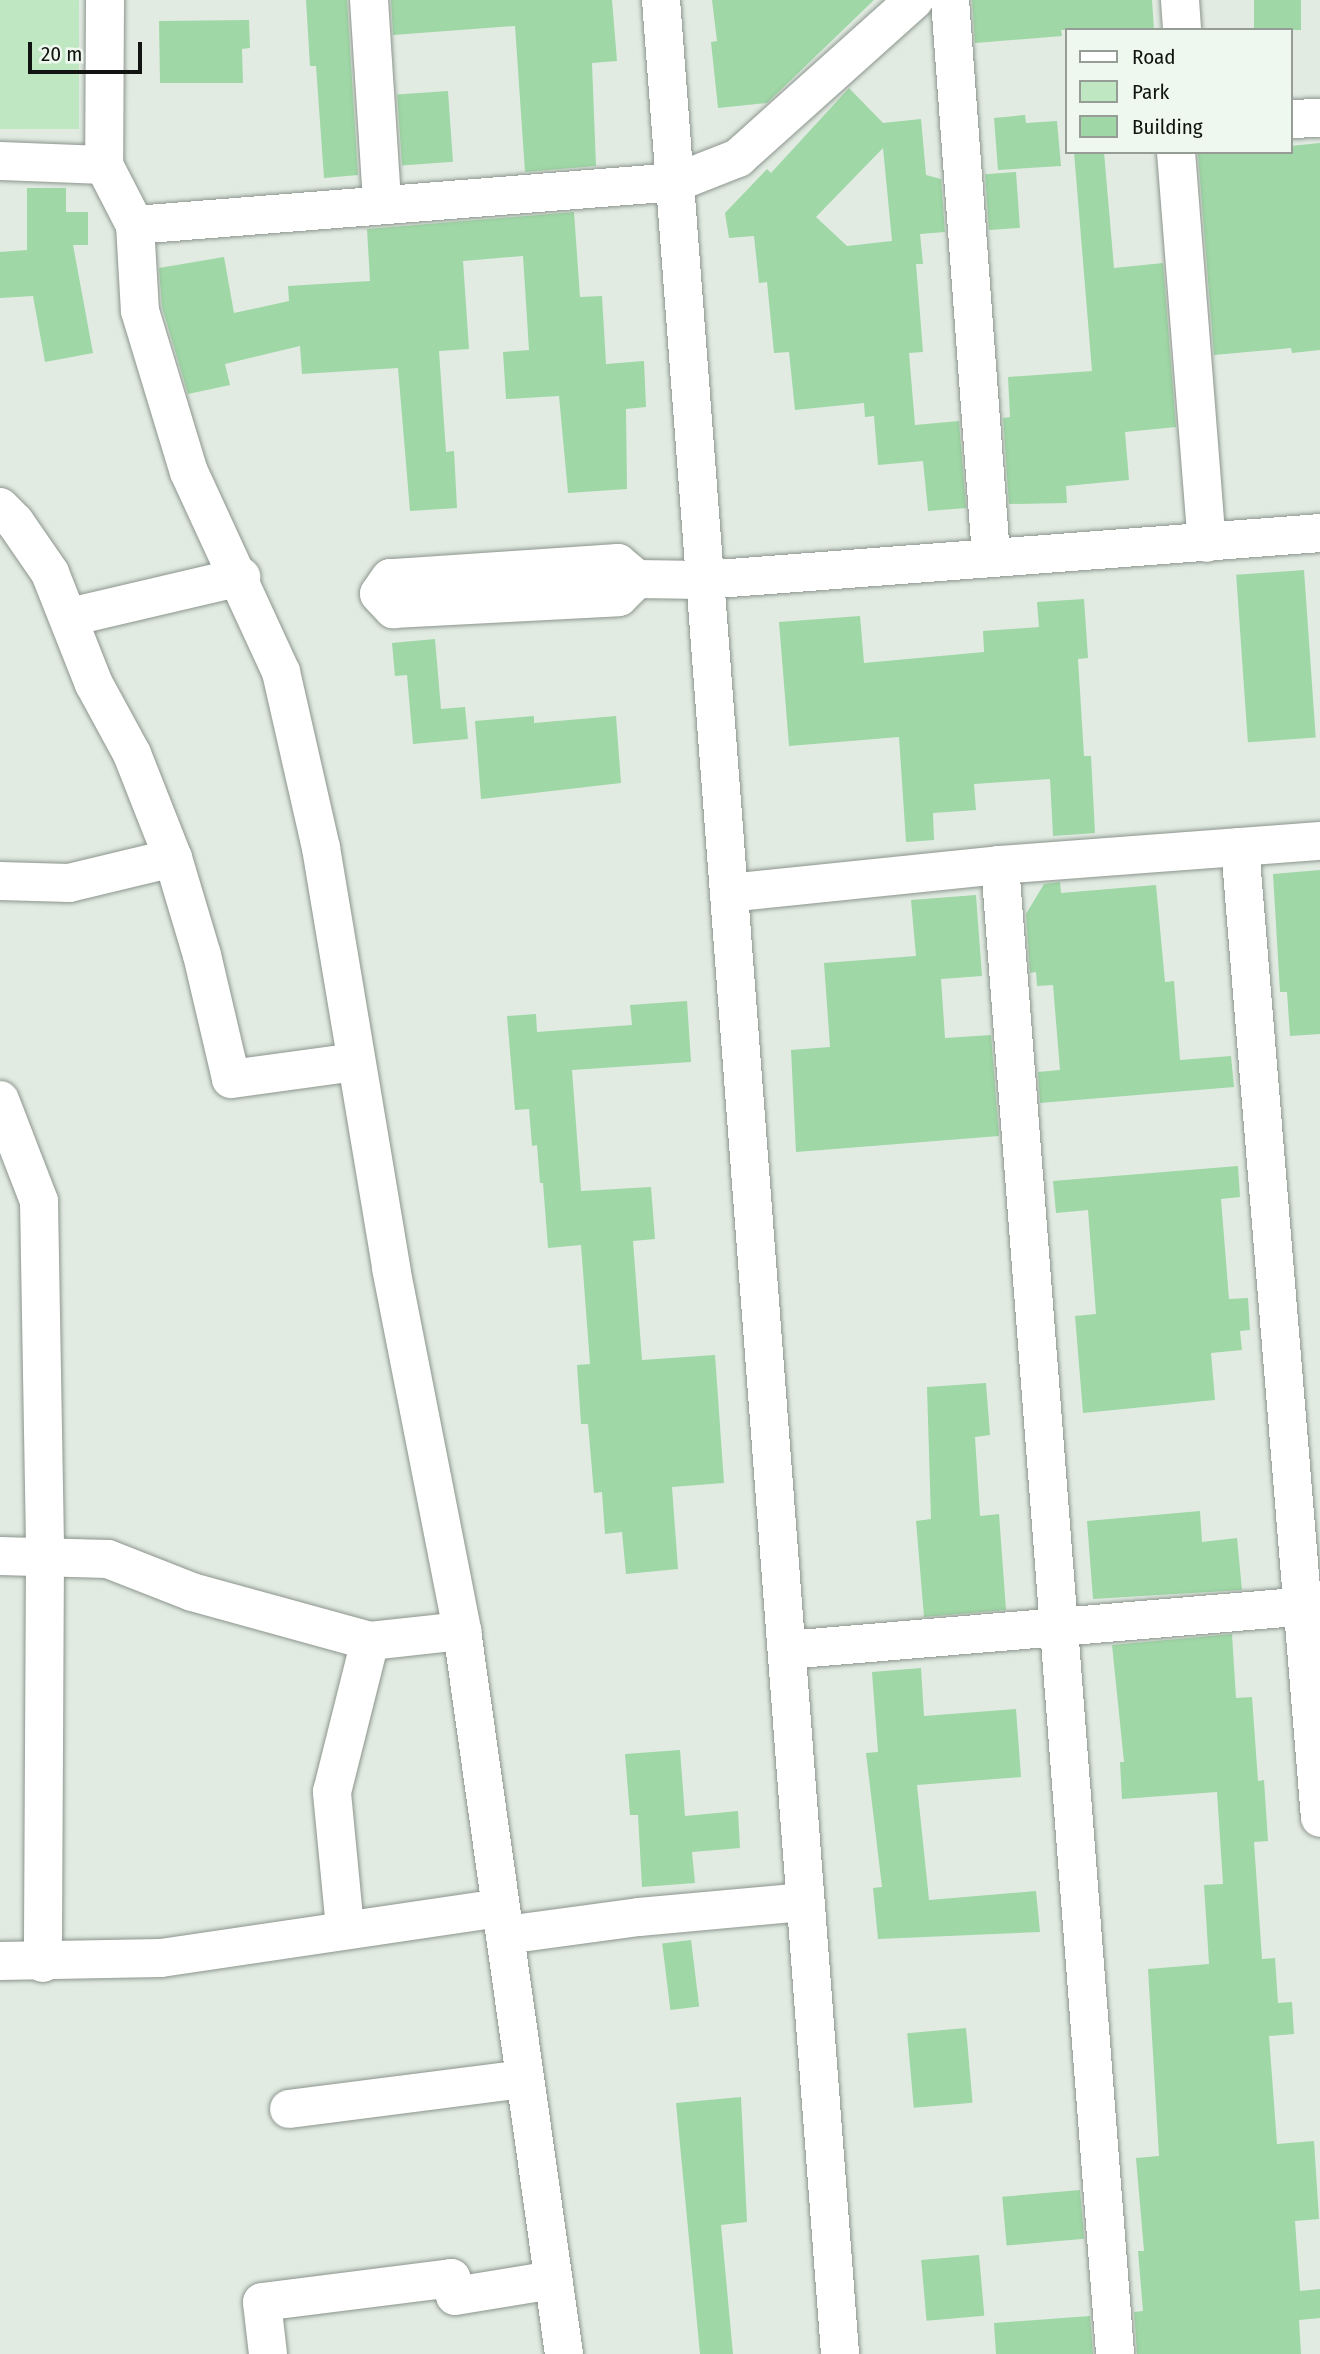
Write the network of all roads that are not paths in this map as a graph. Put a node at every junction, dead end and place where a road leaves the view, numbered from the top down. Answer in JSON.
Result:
{"nodes":[{"id":1,"x":105,"y":0,"type":"edge"},
{"id":2,"x":369,"y":0,"type":"edge"},
{"id":3,"x":661,"y":0,"type":"edge"},
{"id":4,"x":914,"y":0,"type":"edge"},
{"id":5,"x":950,"y":0,"type":"edge"},
{"id":6,"x":1180,"y":0,"type":"edge"},
{"id":7,"x":1182,"y":28,"type":"edge"},
{"id":8,"x":1320,"y":118,"type":"edge"},
{"id":9,"x":1292,"y":119,"type":"edge"},
{"id":10,"x":1176,"y":154,"type":"edge"},
{"id":11,"x":0,"y":161,"type":"edge"},
{"id":12,"x":104,"y":165,"type":"junction"},
{"id":13,"x":677,"y":182,"type":"junction"},
{"id":14,"x":382,"y":203,"type":"junction"},
{"id":15,"x":135,"y":225,"type":"junction"},
{"id":16,"x":0,"y":507,"type":"edge"},
{"id":17,"x":1320,"y":533,"type":"edge"},
{"id":18,"x":1207,"y":543,"type":"junction"},
{"id":19,"x":990,"y":556,"type":"junction"},
{"id":20,"x":241,"y":577,"type":"junction"},
{"id":21,"x":637,"y":579,"type":"junction"},
{"id":22,"x":704,"y":580,"type":"junction"},
{"id":23,"x":70,"y":617,"type":"junction"},
{"id":24,"x":1320,"y":841,"type":"edge"},
{"id":25,"x":1241,"y":847,"type":"junction"},
{"id":26,"x":173,"y":858,"type":"junction"},
{"id":27,"x":1000,"y":865,"type":"junction"},
{"id":28,"x":0,"y":881,"type":"edge"},
{"id":29,"x":729,"y":893,"type":"junction"},
{"id":30,"x":355,"y":1062,"type":"junction"},
{"id":31,"x":0,"y":1100,"type":"edge"},
{"id":32,"x":0,"y":1556,"type":"edge"},
{"id":33,"x":45,"y":1556,"type":"junction"},
{"id":34,"x":1312,"y":1605,"type":"edge"},
{"id":35,"x":1062,"y":1628,"type":"junction"},
{"id":36,"x":462,"y":1631,"type":"junction"},
{"id":37,"x":370,"y":1641,"type":"junction"},
{"id":38,"x":787,"y":1650,"type":"junction"},
{"id":39,"x":1320,"y":1818,"type":"edge"},
{"id":40,"x":806,"y":1902,"type":"junction"},
{"id":41,"x":503,"y":1922,"type":"junction"},
{"id":42,"x":345,"y":1928,"type":"junction"},
{"id":43,"x":0,"y":1961,"type":"edge"},
{"id":44,"x":44,"y":1963,"type":"junction"},
{"id":45,"x":522,"y":2079,"type":"junction"},
{"id":46,"x":289,"y":2109,"type":"dead end"},
{"id":47,"x":553,"y":2280,"type":"junction"},
{"id":48,"x":268,"y":2354,"type":"edge"},
{"id":49,"x":564,"y":2354,"type":"edge"},
{"id":50,"x":840,"y":2354,"type":"edge"},
{"id":51,"x":1115,"y":2354,"type":"edge"}],
"edges":[{"from":1,"to":12,"type":"street"},
{"from":2,"to":14,"type":"street"},
{"from":3,"to":13,"type":"street"},
{"from":4,"to":13,"type":"street"},
{"from":5,"to":19,"type":"street"},
{"from":6,"to":7,"type":"street"},
{"from":8,"to":9,"type":"street"},
{"from":10,"to":18,"type":"street"},
{"from":11,"to":12,"type":"street"},
{"from":12,"to":15,"type":"street"},
{"from":13,"to":14,"type":"street"},
{"from":13,"to":22,"type":"street"},
{"from":14,"to":15,"type":"street"},
{"from":15,"to":20,"type":"street"},
{"from":16,"to":23,"type":"street"},
{"from":17,"to":18,"type":"street"},
{"from":18,"to":19,"type":"street"},
{"from":19,"to":22,"type":"street"},
{"from":20,"to":23,"type":"street"},
{"from":20,"to":30,"type":"street"},
{"from":21,"to":21,"type":"street"},
{"from":21,"to":22,"type":"street"},
{"from":22,"to":29,"type":"street"},
{"from":23,"to":26,"type":"street"},
{"from":24,"to":25,"type":"street"},
{"from":25,"to":27,"type":"street"},
{"from":25,"to":34,"type":"street"},
{"from":26,"to":28,"type":"street"},
{"from":26,"to":30,"type":"street"},
{"from":27,"to":29,"type":"street"},
{"from":27,"to":35,"type":"street"},
{"from":29,"to":38,"type":"street"},
{"from":30,"to":36,"type":"street"},
{"from":31,"to":33,"type":"street"},
{"from":32,"to":33,"type":"street"},
{"from":33,"to":37,"type":"street"},
{"from":33,"to":44,"type":"street"},
{"from":34,"to":35,"type":"street"},
{"from":34,"to":39,"type":"street"},
{"from":35,"to":38,"type":"street"},
{"from":35,"to":51,"type":"street"},
{"from":36,"to":37,"type":"street"},
{"from":36,"to":41,"type":"street"},
{"from":37,"to":42,"type":"street"},
{"from":38,"to":40,"type":"street"},
{"from":40,"to":41,"type":"street"},
{"from":40,"to":50,"type":"street"},
{"from":41,"to":42,"type":"street"},
{"from":41,"to":45,"type":"street"},
{"from":42,"to":44,"type":"street"},
{"from":43,"to":44,"type":"street"},
{"from":45,"to":46,"type":"street"},
{"from":45,"to":47,"type":"street"},
{"from":47,"to":48,"type":"street"},
{"from":47,"to":49,"type":"street"}]}
